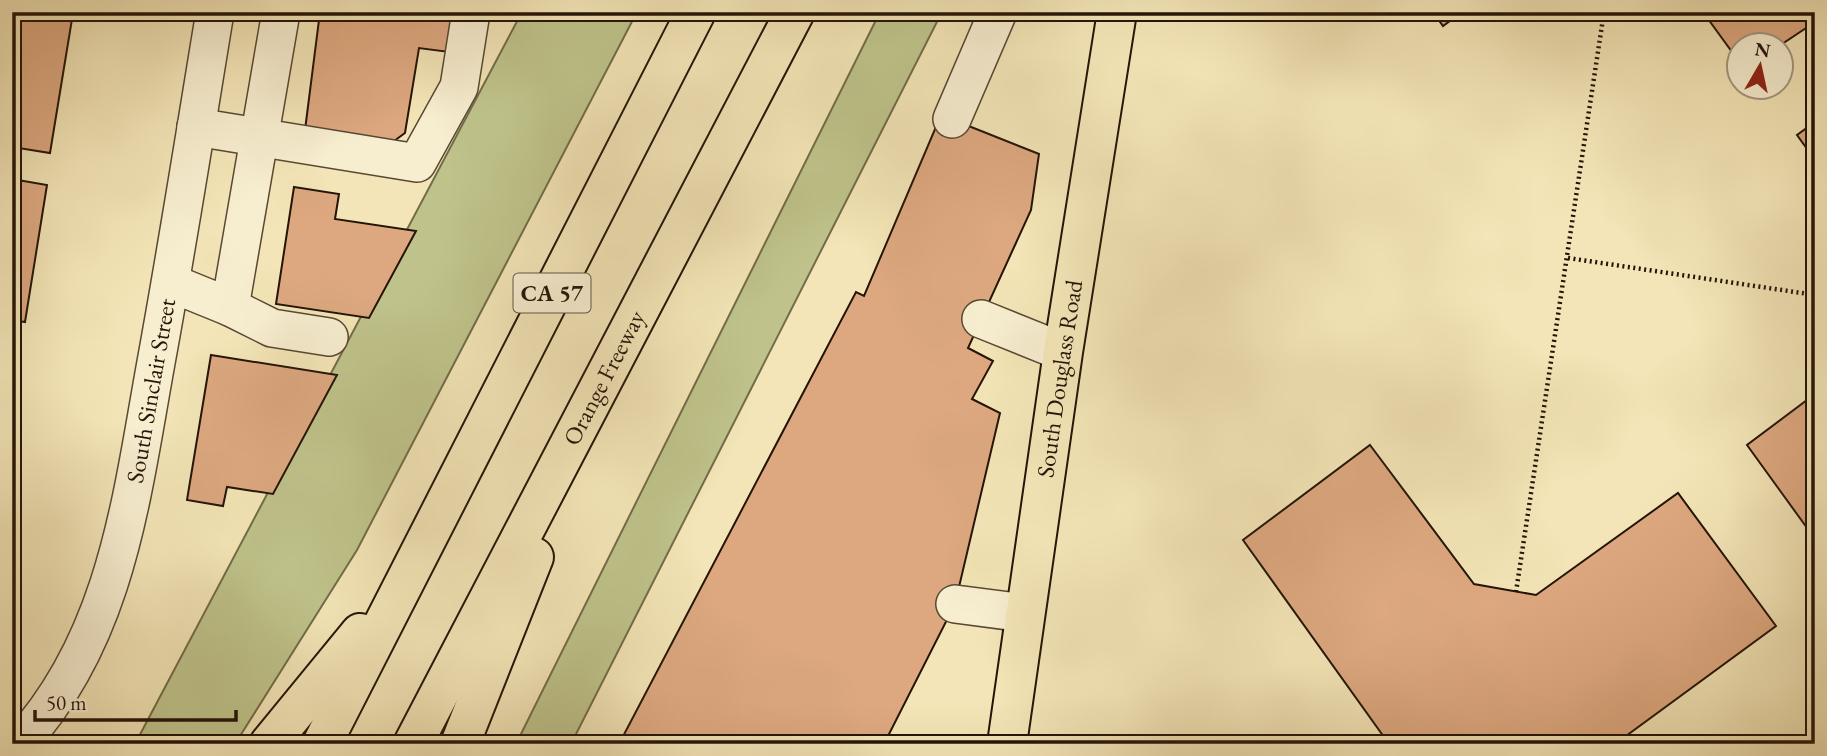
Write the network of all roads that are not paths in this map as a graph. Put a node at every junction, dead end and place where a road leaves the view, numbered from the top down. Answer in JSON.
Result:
{"nodes":[{"id":1,"x":215,"y":12,"type":"edge"},
{"id":2,"x":281,"y":12,"type":"edge"},
{"id":3,"x":471,"y":12,"type":"edge"},
{"id":4,"x":696,"y":12,"type":"edge"},
{"id":5,"x":795,"y":12,"type":"edge"},
{"id":6,"x":998,"y":12,"type":"edge"},
{"id":7,"x":1117,"y":12,"type":"edge"},
{"id":8,"x":952,"y":119,"type":"dead end"},
{"id":9,"x":196,"y":127,"type":"junction"},
{"id":10,"x":259,"y":137,"type":"junction"},
{"id":11,"x":170,"y":283,"type":"junction"},
{"id":12,"x":230,"y":307,"type":"junction"},
{"id":13,"x":981,"y":319,"type":"dead end"},
{"id":14,"x":329,"y":337,"type":"dead end"},
{"id":15,"x":1063,"y":352,"type":"junction"},
{"id":16,"x":614,"y":359,"type":"junction"},
{"id":17,"x":408,"y":575,"type":"junction"},
{"id":18,"x":955,"y":604,"type":"dead end"},
{"id":19,"x":1024,"y":613,"type":"junction"},
{"id":20,"x":19,"y":744,"type":"edge"},
{"id":21,"x":269,"y":744,"type":"edge"},
{"id":22,"x":322,"y":744,"type":"edge"},
{"id":23,"x":413,"y":744,"type":"edge"},
{"id":24,"x":460,"y":744,"type":"edge"},
{"id":25,"x":1007,"y":744,"type":"edge"}],
"edges":[{"from":1,"to":9,"type":"street","name":"South Sinclair Street"},
{"from":2,"to":10,"type":"street"},
{"from":3,"to":10,"type":"street"},
{"from":4,"to":17,"type":"main road","number":"CA 57"},
{"from":5,"to":16,"type":"main road","name":"Orange Freeway"},
{"from":6,"to":8,"type":"street"},
{"from":7,"to":15,"type":"main road","name":"South Douglass Road"},
{"from":9,"to":10,"type":"street"},
{"from":9,"to":11,"type":"street","name":"South Sinclair Street"},
{"from":10,"to":12,"type":"street"},
{"from":11,"to":12,"type":"street"},
{"from":11,"to":20,"type":"street","name":"South Sinclair Street"},
{"from":12,"to":14,"type":"street"},
{"from":13,"to":15,"type":"street"},
{"from":15,"to":19,"type":"main road","name":"South Douglass Road"},
{"from":16,"to":23,"type":"main road","name":"Orange Freeway"},
{"from":16,"to":24,"type":"main road"},
{"from":17,"to":21,"type":"main road"},
{"from":17,"to":22,"type":"main road","number":"CA 57"},
{"from":18,"to":19,"type":"street"},
{"from":19,"to":25,"type":"main road","name":"South Douglass Road"}]}
